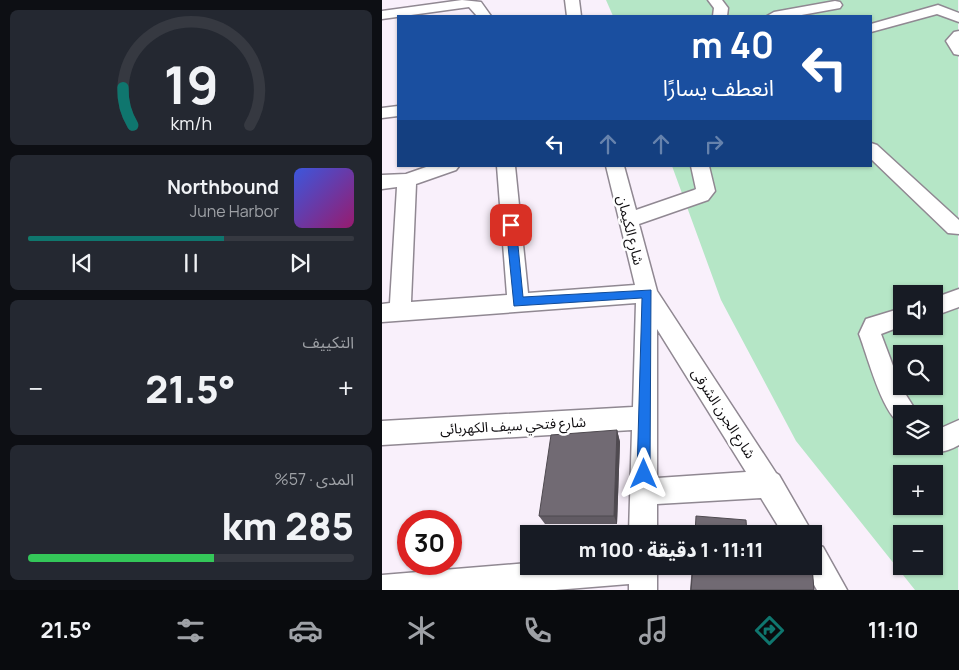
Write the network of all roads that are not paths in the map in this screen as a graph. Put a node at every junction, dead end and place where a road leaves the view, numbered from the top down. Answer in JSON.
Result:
{"nodes":[{"id":1,"x":572,"y":0,"type":"edge"},
{"id":2,"x":715,"y":0,"type":"edge"},
{"id":3,"x":819,"y":0,"type":"edge"},
{"id":4,"x":842,"y":2,"type":"edge"},
{"id":5,"x":944,"y":5,"type":"edge"},
{"id":6,"x":382,"y":15,"type":"edge"},
{"id":7,"x":483,"y":15,"type":"edge"},
{"id":8,"x":574,"y":15,"type":"edge"},
{"id":9,"x":720,"y":15,"type":"edge"},
{"id":10,"x":779,"y":15,"type":"edge"},
{"id":11,"x":958,"y":18,"type":"edge"},
{"id":12,"x":872,"y":28,"type":"edge"},
{"id":13,"x":958,"y":35,"type":"edge"},
{"id":14,"x":958,"y":50,"type":"edge"},
{"id":15,"x":397,"y":111,"type":"edge"},
{"id":16,"x":382,"y":113,"type":"edge"},
{"id":17,"x":872,"y":150,"type":"edge"},
{"id":18,"x":447,"y":167,"type":"edge"},
{"id":19,"x":506,"y":167,"type":"edge"},
{"id":20,"x":615,"y":167,"type":"edge"},
{"id":21,"x":700,"y":167,"type":"edge"},
{"id":22,"x":407,"y":180,"type":"junction"},
{"id":23,"x":382,"y":182,"type":"edge"},
{"id":24,"x":629,"y":220,"type":"junction"},
{"id":25,"x":957,"y":229,"type":"edge"},
{"id":26,"x":647,"y":293,"type":"junction"},
{"id":27,"x":958,"y":298,"type":"edge"},
{"id":28,"x":518,"y":303,"type":"junction"},
{"id":29,"x":943,"y":304,"type":"edge"},
{"id":30,"x":391,"y":312,"type":"edge"},
{"id":31,"x":893,"y":320,"type":"edge"},
{"id":32,"x":900,"y":405,"type":"edge"},
{"id":33,"x":644,"y":418,"type":"junction"},
{"id":34,"x":958,"y":432,"type":"edge"},
{"id":35,"x":382,"y":433,"type":"edge"},
{"id":36,"x":943,"y":440,"type":"edge"},
{"id":37,"x":770,"y":484,"type":"junction"},
{"id":38,"x":643,"y":492,"type":"junction"},
{"id":39,"x":643,"y":525,"type":"edge"},
{"id":40,"x":795,"y":525,"type":"edge"},
{"id":41,"x":822,"y":572,"type":"edge"},
{"id":42,"x":643,"y":575,"type":"edge"},
{"id":43,"x":382,"y":589,"type":"edge"},
{"id":44,"x":833,"y":590,"type":"edge"}],
"edges":[{"from":1,"to":8,"type":"street"},
{"from":2,"to":9,"type":"street"},
{"from":3,"to":4,"type":"street"},
{"from":4,"to":10,"type":"street"},
{"from":5,"to":11,"type":"street"},
{"from":5,"to":12,"type":"street"},
{"from":6,"to":7,"type":"street"},
{"from":13,"to":14,"type":"street"},
{"from":15,"to":16,"type":"street"},
{"from":17,"to":25,"type":"street"},
{"from":18,"to":22,"type":"street"},
{"from":19,"to":28,"type":"street"},
{"from":20,"to":24,"type":"street","name":"شارع الكيمان"},
{"from":21,"to":24,"type":"street"},
{"from":22,"to":23,"type":"street"},
{"from":22,"to":30,"type":"street"},
{"from":24,"to":26,"type":"street","name":"شارع الكيمان"},
{"from":26,"to":28,"type":"street"},
{"from":26,"to":33,"type":"street","name":"شارع الكيمان"},
{"from":26,"to":37,"type":"street","name":"شارع الجرن الشرقى"},
{"from":27,"to":29,"type":"street"},
{"from":28,"to":30,"type":"street"},
{"from":31,"to":32,"type":"street"},
{"from":33,"to":35,"type":"street","name":"شارع فتحي سيف الكهربائى"},
{"from":33,"to":38,"type":"street","name":"شارع الكيمان"},
{"from":34,"to":36,"type":"street"},
{"from":37,"to":38,"type":"street"},
{"from":37,"to":40,"type":"street","name":"شارع الجرن الشرقى"},
{"from":38,"to":39,"type":"street","name":"شارع الكيمان"},
{"from":41,"to":44,"type":"street"},
{"from":42,"to":43,"type":"street"}]}
